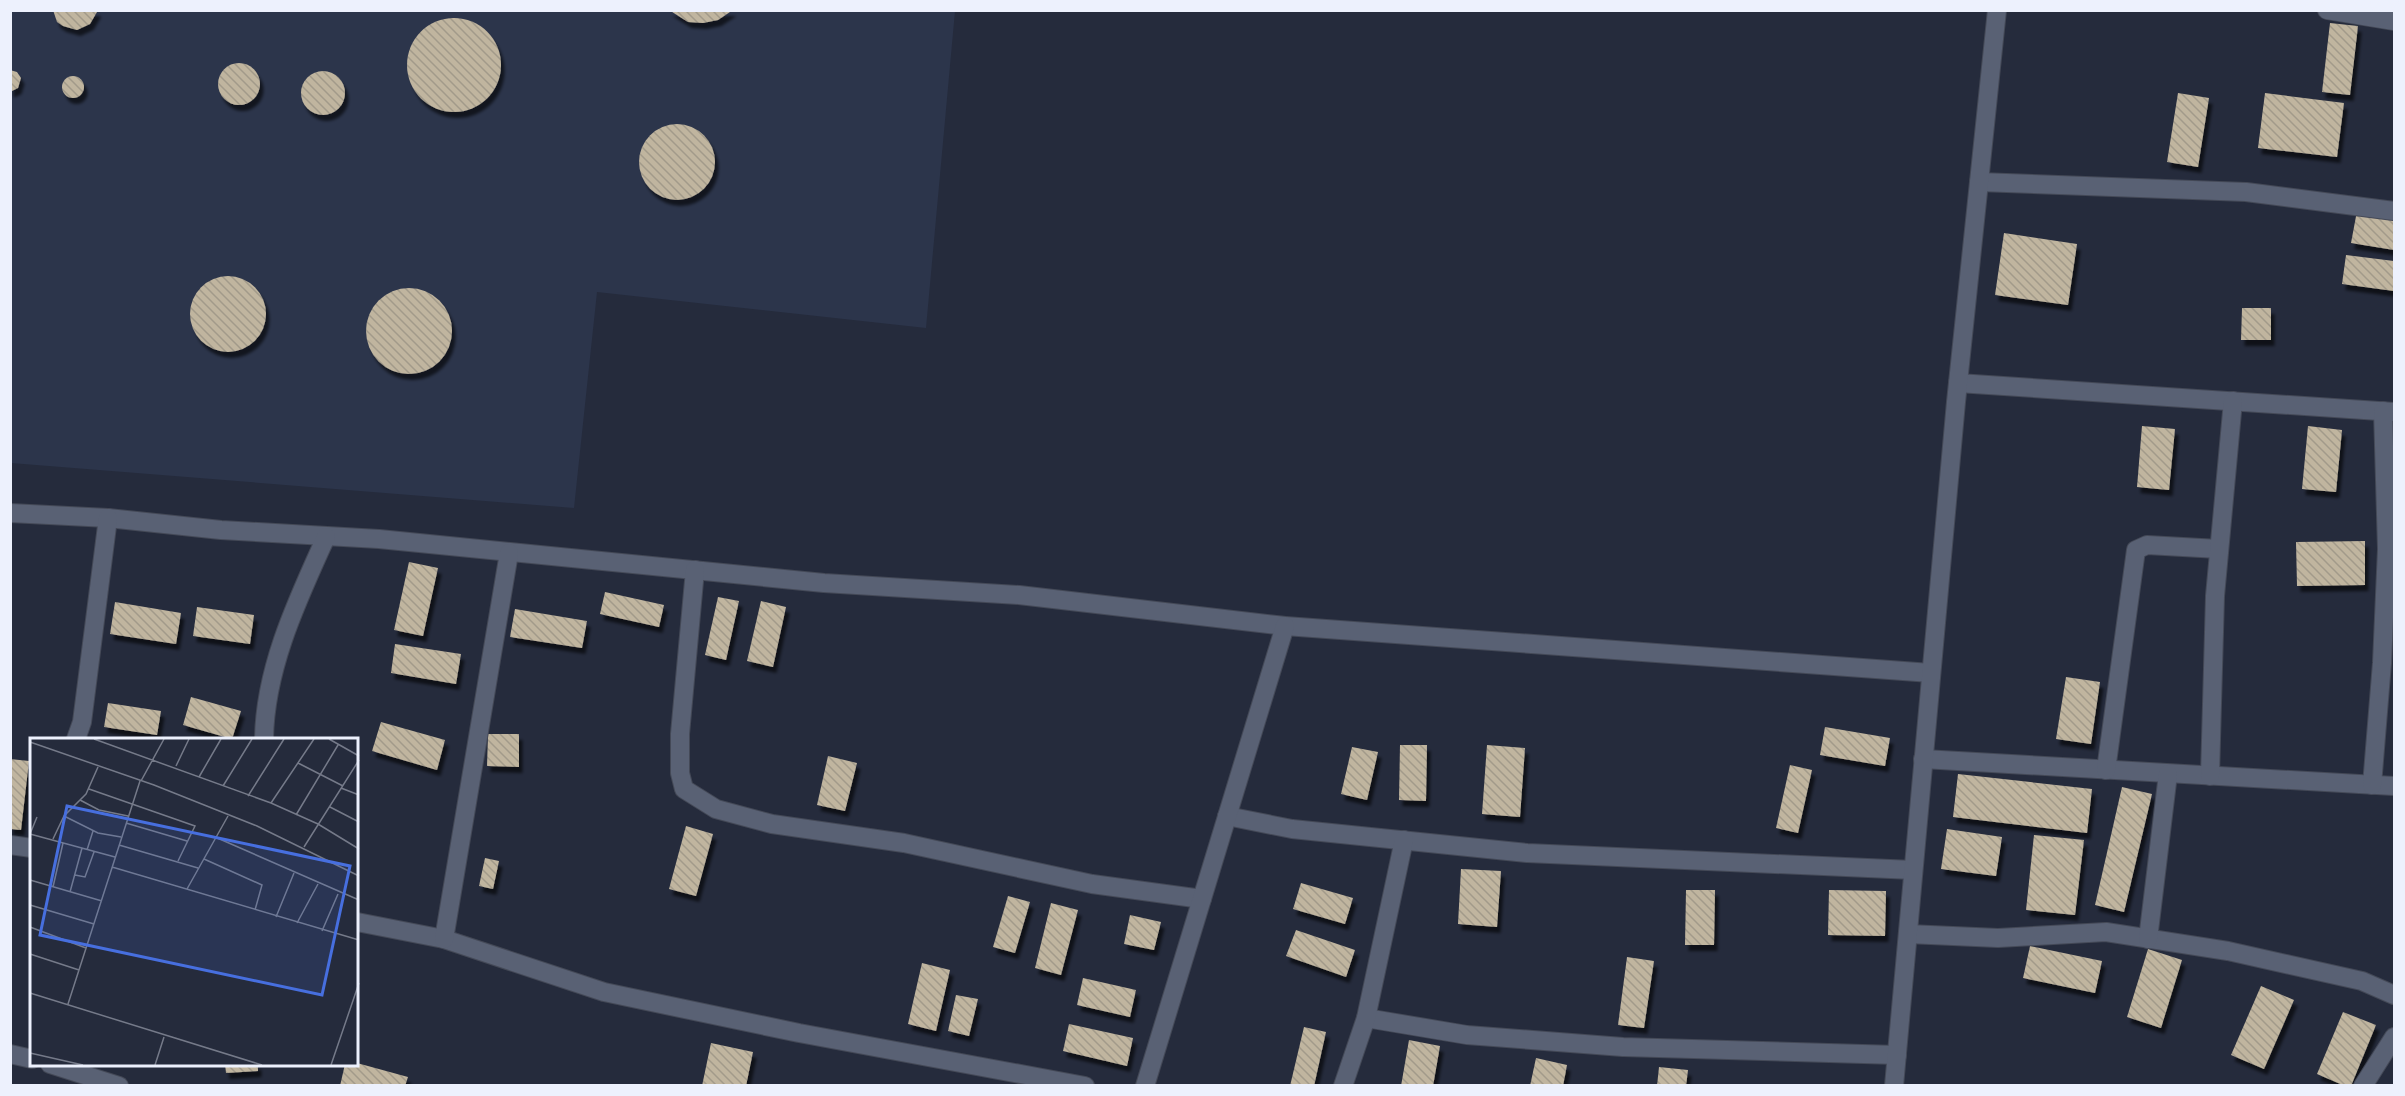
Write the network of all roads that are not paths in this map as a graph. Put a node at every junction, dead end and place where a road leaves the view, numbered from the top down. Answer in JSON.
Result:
{"nodes":[{"id":1,"x":1997,"y":10,"type":"edge"},
{"id":2,"x":2327,"y":10,"type":"edge"},
{"id":3,"x":2394,"y":21,"type":"edge"},
{"id":4,"x":1979,"y":182,"type":"junction"},
{"id":5,"x":2394,"y":211,"type":"edge"},
{"id":6,"x":1958,"y":383,"type":"junction"},
{"id":7,"x":2233,"y":401,"type":"junction"},
{"id":8,"x":2389,"y":412,"type":"edge"},
{"id":9,"x":10,"y":513,"type":"edge"},
{"id":10,"x":108,"y":518,"type":"junction"},
{"id":11,"x":326,"y":537,"type":"junction"},
{"id":12,"x":2219,"y":549,"type":"junction"},
{"id":13,"x":509,"y":553,"type":"junction"},
{"id":14,"x":695,"y":570,"type":"junction"},
{"id":15,"x":1286,"y":626,"type":"junction"},
{"id":16,"x":1931,"y":673,"type":"junction"},
{"id":17,"x":76,"y":738,"type":"edge"},
{"id":18,"x":264,"y":738,"type":"edge"},
{"id":19,"x":1923,"y":759,"type":"junction"},
{"id":20,"x":2106,"y":770,"type":"junction"},
{"id":21,"x":2168,"y":774,"type":"junction"},
{"id":22,"x":2210,"y":776,"type":"junction"},
{"id":23,"x":2372,"y":785,"type":"junction"},
{"id":24,"x":2394,"y":786,"type":"edge"},
{"id":25,"x":1227,"y":816,"type":"junction"},
{"id":26,"x":1404,"y":840,"type":"junction"},
{"id":27,"x":10,"y":845,"type":"edge"},
{"id":28,"x":30,"y":848,"type":"edge"},
{"id":29,"x":1913,"y":870,"type":"junction"},
{"id":30,"x":1202,"y":900,"type":"junction"},
{"id":31,"x":358,"y":922,"type":"edge"},
{"id":32,"x":1908,"y":934,"type":"junction"},
{"id":33,"x":444,"y":939,"type":"junction"},
{"id":34,"x":2148,"y":939,"type":"junction"},
{"id":35,"x":2394,"y":995,"type":"edge"},
{"id":36,"x":1366,"y":1018,"type":"junction"},
{"id":37,"x":2394,"y":1037,"type":"edge"},
{"id":38,"x":10,"y":1054,"type":"edge"},
{"id":39,"x":1897,"y":1055,"type":"junction"},
{"id":40,"x":30,"y":1059,"type":"edge"},
{"id":41,"x":53,"y":1066,"type":"edge"},
{"id":42,"x":119,"y":1086,"type":"edge"},
{"id":43,"x":1085,"y":1086,"type":"edge"},
{"id":44,"x":1146,"y":1086,"type":"edge"},
{"id":45,"x":1343,"y":1086,"type":"edge"},
{"id":46,"x":1894,"y":1086,"type":"edge"},
{"id":47,"x":2363,"y":1086,"type":"edge"}],
"edges":[{"from":1,"to":4,"type":"street"},
{"from":2,"to":3,"type":"street"},
{"from":4,"to":5,"type":"street"},
{"from":4,"to":6,"type":"street"},
{"from":6,"to":7,"type":"street"},
{"from":6,"to":16,"type":"street"},
{"from":7,"to":8,"type":"street"},
{"from":7,"to":12,"type":"street"},
{"from":8,"to":23,"type":"street"},
{"from":9,"to":10,"type":"street"},
{"from":10,"to":11,"type":"street"},
{"from":10,"to":17,"type":"street"},
{"from":11,"to":13,"type":"street"},
{"from":11,"to":18,"type":"street"},
{"from":12,"to":20,"type":"street"},
{"from":12,"to":22,"type":"street"},
{"from":13,"to":14,"type":"street"},
{"from":13,"to":33,"type":"street"},
{"from":14,"to":15,"type":"street"},
{"from":14,"to":30,"type":"street"},
{"from":15,"to":16,"type":"street"},
{"from":15,"to":25,"type":"street"},
{"from":16,"to":19,"type":"street"},
{"from":19,"to":20,"type":"street"},
{"from":19,"to":29,"type":"street"},
{"from":20,"to":21,"type":"street"},
{"from":21,"to":22,"type":"street"},
{"from":21,"to":34,"type":"street"},
{"from":22,"to":23,"type":"street"},
{"from":23,"to":24,"type":"street"},
{"from":25,"to":26,"type":"street"},
{"from":25,"to":30,"type":"street"},
{"from":26,"to":29,"type":"street"},
{"from":26,"to":36,"type":"street"},
{"from":27,"to":28,"type":"street"},
{"from":29,"to":32,"type":"street"},
{"from":30,"to":44,"type":"street"},
{"from":31,"to":33,"type":"street"},
{"from":32,"to":34,"type":"street"},
{"from":32,"to":39,"type":"street"},
{"from":33,"to":43,"type":"street"},
{"from":34,"to":35,"type":"street"},
{"from":36,"to":39,"type":"street"},
{"from":36,"to":45,"type":"street"},
{"from":37,"to":47,"type":"street"},
{"from":38,"to":40,"type":"street"},
{"from":39,"to":46,"type":"street"},
{"from":41,"to":42,"type":"street"}]}
